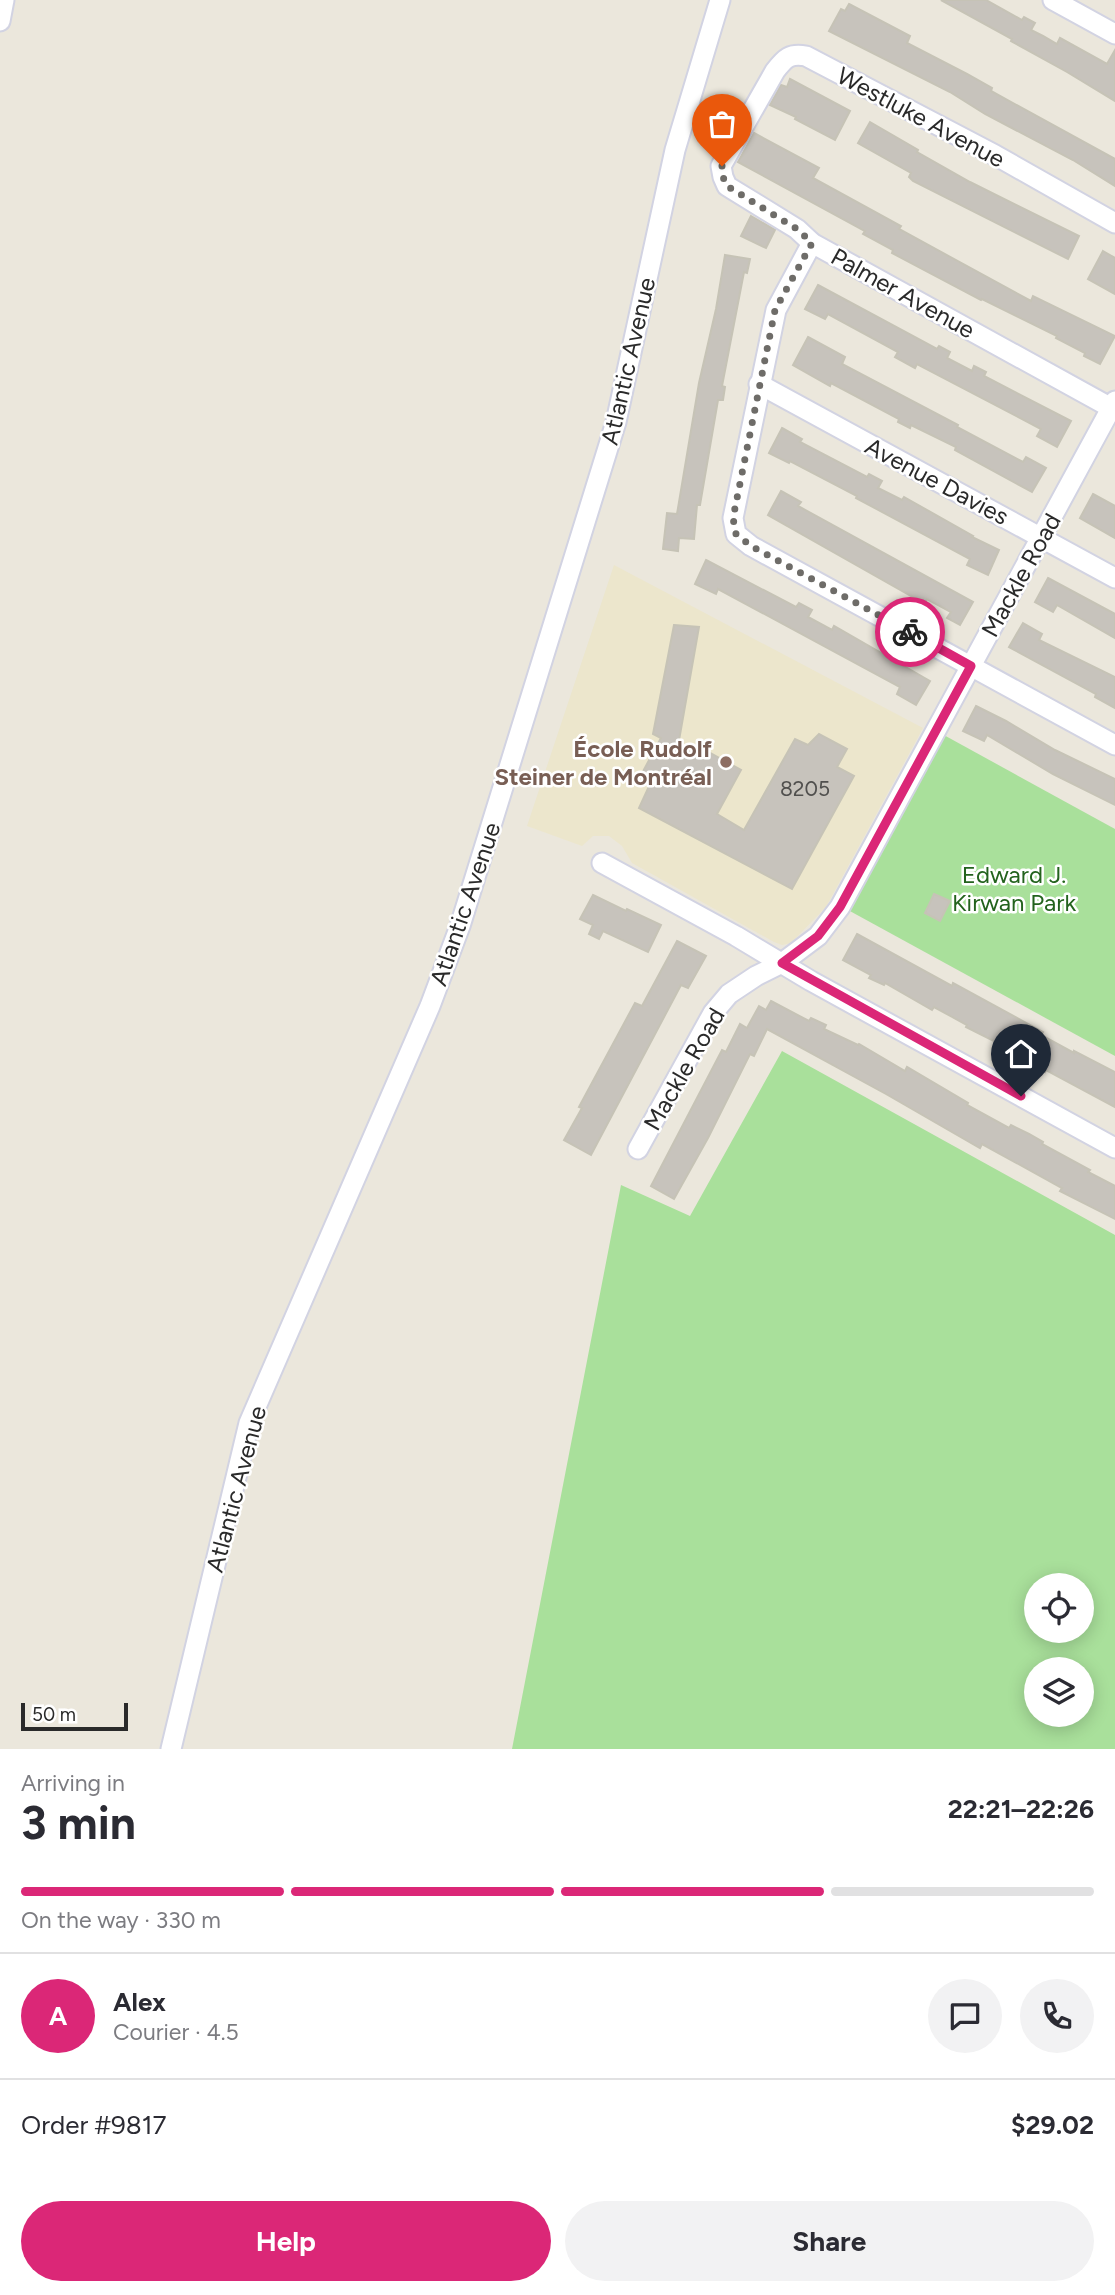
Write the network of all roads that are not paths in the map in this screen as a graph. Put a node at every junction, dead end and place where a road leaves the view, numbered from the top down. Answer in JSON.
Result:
{"nodes":[{"id":1,"x":4,"y":0,"type":"edge"},
{"id":2,"x":720,"y":0,"type":"edge"},
{"id":3,"x":1053,"y":0,"type":"edge"},
{"id":4,"x":0,"y":21,"type":"edge"},
{"id":5,"x":1115,"y":34,"type":"edge"},
{"id":6,"x":749,"y":117,"type":"joint"},
{"id":7,"x":1115,"y":223,"type":"edge"},
{"id":8,"x":812,"y":243,"type":"junction"},
{"id":9,"x":759,"y":384,"type":"junction"},
{"id":10,"x":1114,"y":406,"type":"edge"},
{"id":11,"x":1043,"y":538,"type":"junction"},
{"id":12,"x":1115,"y":578,"type":"edge"},
{"id":13,"x":971,"y":666,"type":"junction"},
{"id":14,"x":1115,"y":745,"type":"edge"},
{"id":15,"x":602,"y":863,"type":"dead end"},
{"id":16,"x":782,"y":963,"type":"junction"},
{"id":17,"x":1115,"y":1148,"type":"edge"},
{"id":18,"x":638,"y":1149,"type":"dead end"},
{"id":19,"x":171,"y":1749,"type":"edge"}],
"edges":[{"from":1,"to":4,"type":"street"},
{"from":2,"to":19,"type":"street","name":"Atlantic Avenue"},
{"from":3,"to":5,"type":"street"},
{"from":6,"to":7,"type":"street","name":"Westluke Avenue"},
{"from":6,"to":8,"type":"street","name":"Palmer Avenue"},
{"from":8,"to":9,"type":"street"},
{"from":8,"to":10,"type":"street","name":"Palmer Avenue"},
{"from":9,"to":11,"type":"street","name":"Avenue Davies"},
{"from":9,"to":13,"type":"street"},
{"from":10,"to":11,"type":"street","name":"Mackle Road"},
{"from":11,"to":12,"type":"street","name":"Avenue Davies"},
{"from":11,"to":13,"type":"street","name":"Mackle Road"},
{"from":13,"to":14,"type":"street"},
{"from":13,"to":16,"type":"street","name":"Mackle Road"},
{"from":15,"to":16,"type":"street"},
{"from":16,"to":17,"type":"street"},
{"from":16,"to":18,"type":"street","name":"Mackle Road"}]}
